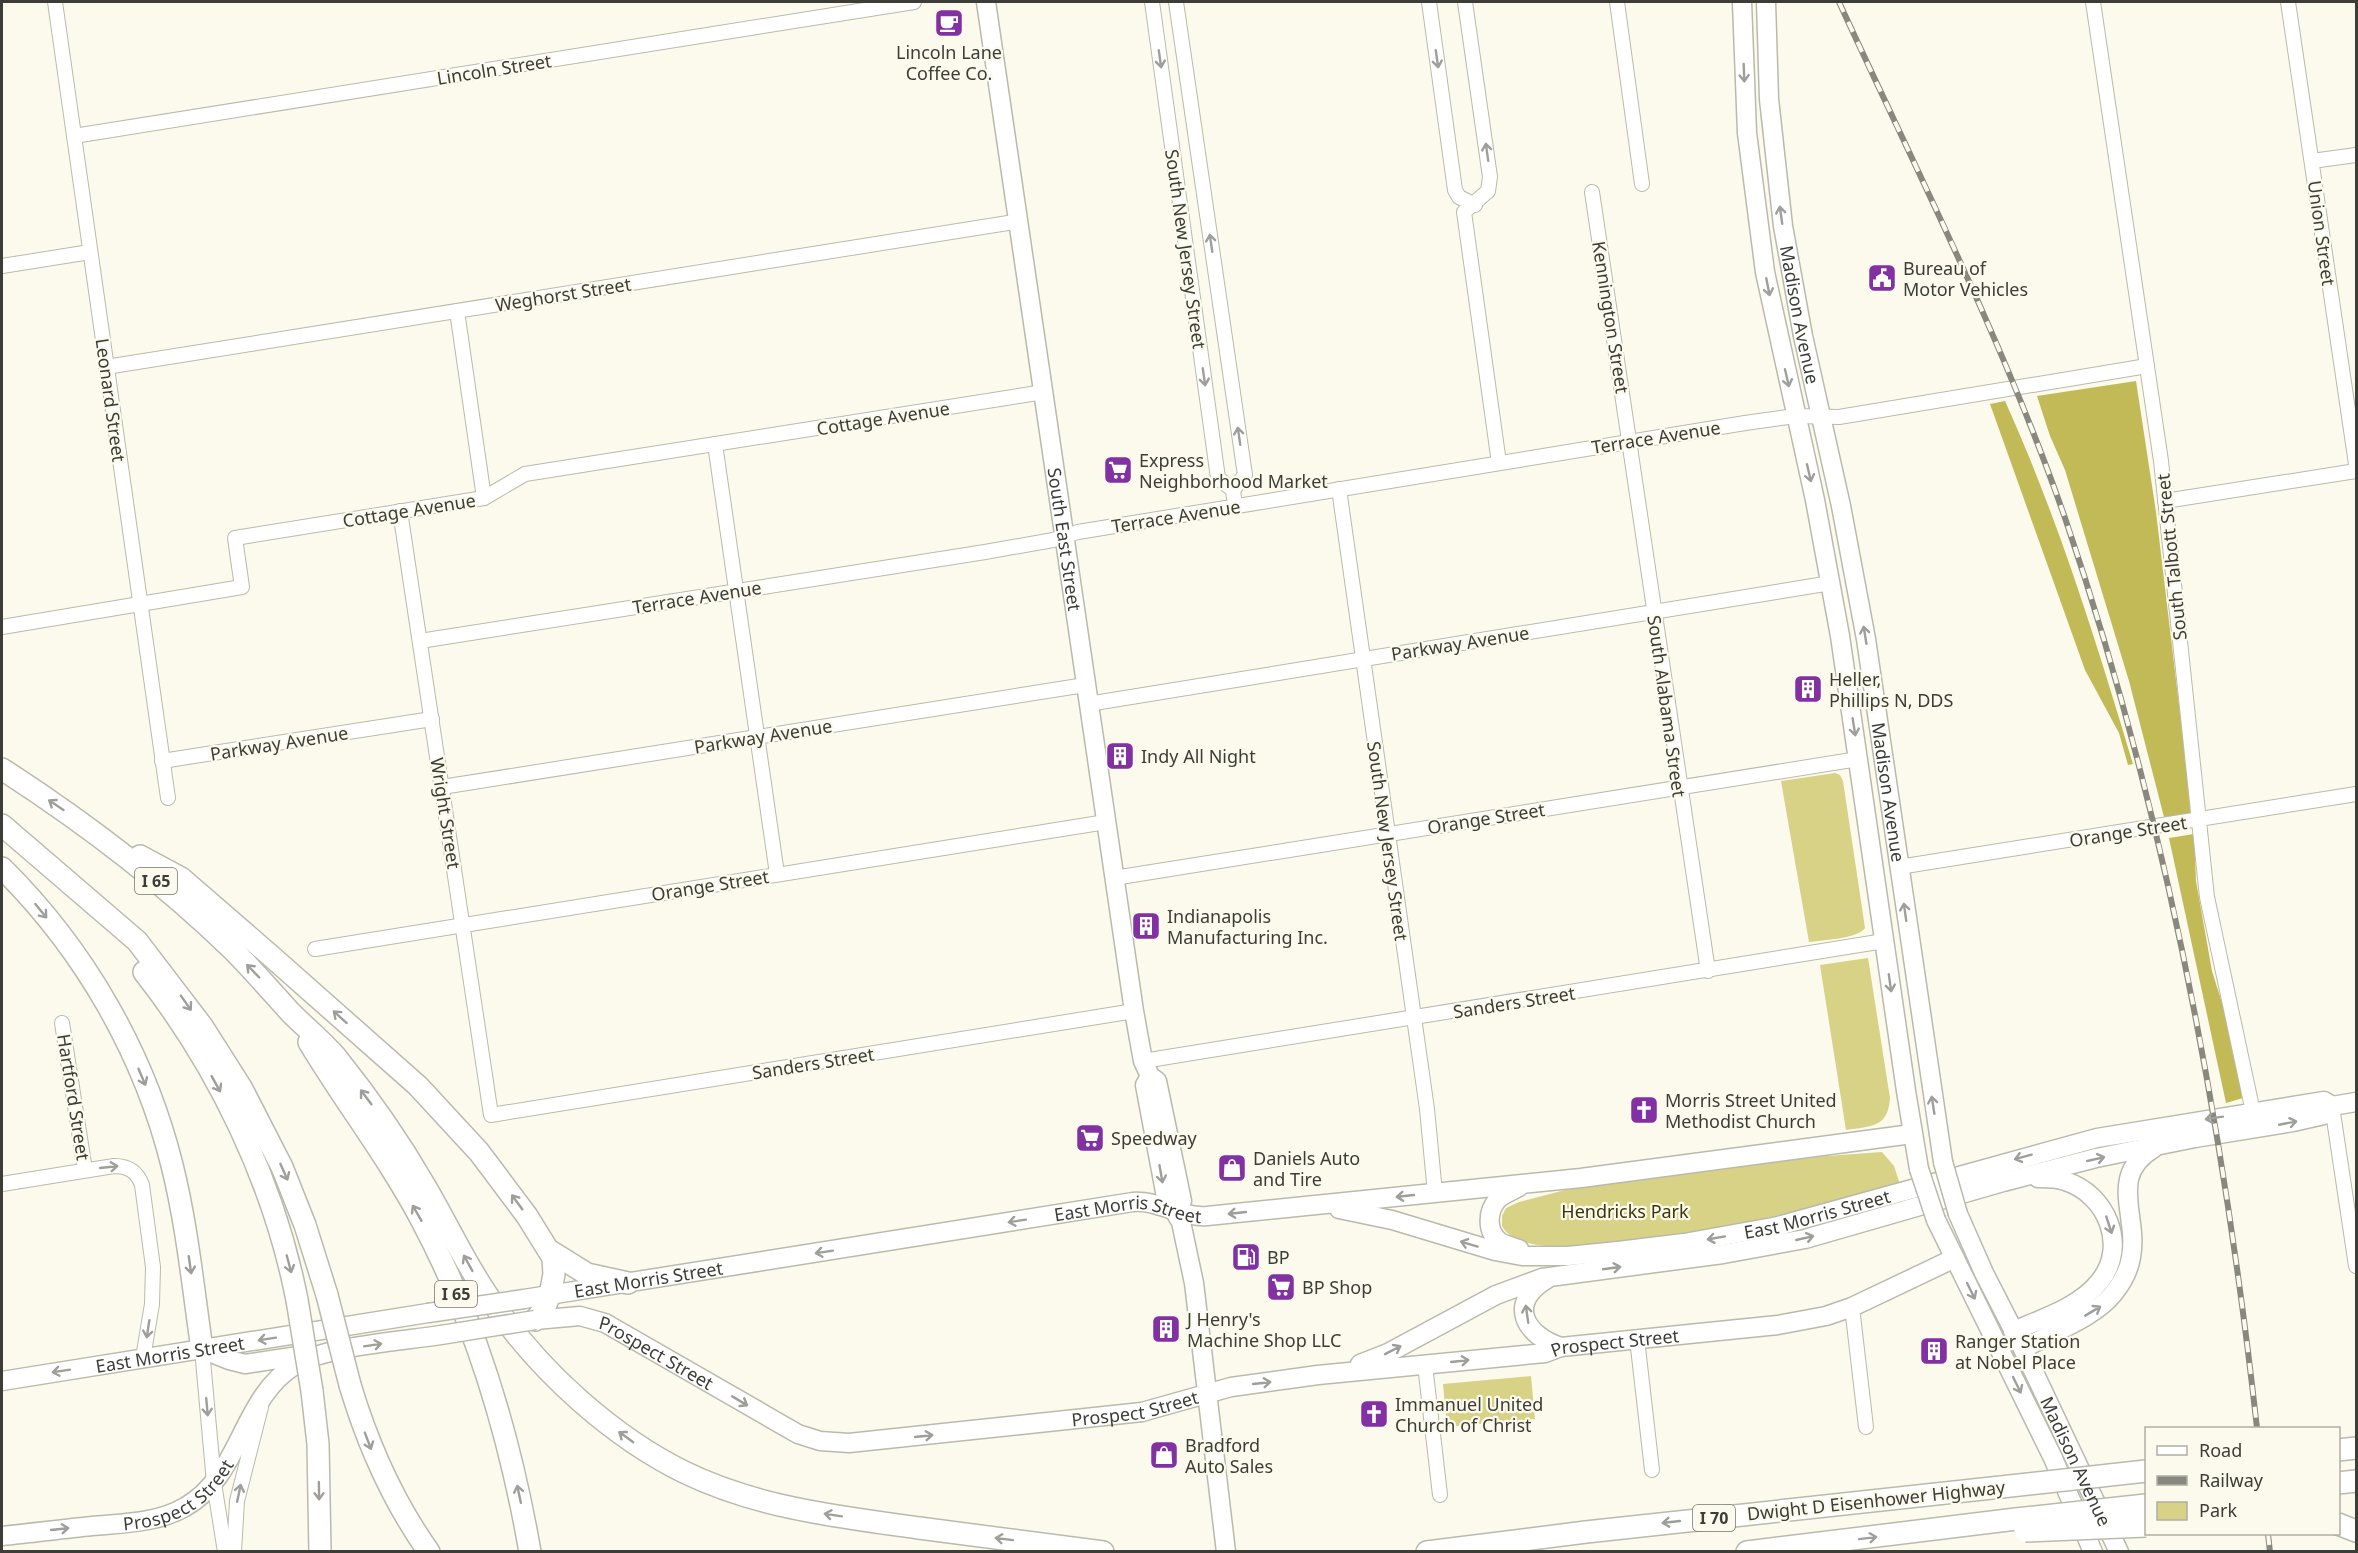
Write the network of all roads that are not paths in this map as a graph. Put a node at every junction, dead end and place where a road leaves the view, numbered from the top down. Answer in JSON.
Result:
{"nodes":[{"id":1,"x":55,"y":2,"type":"edge"},
{"id":2,"x":914,"y":2,"type":"edge"},
{"id":3,"x":986,"y":2,"type":"edge"},
{"id":4,"x":1152,"y":2,"type":"edge"},
{"id":5,"x":1176,"y":2,"type":"edge"},
{"id":6,"x":1429,"y":2,"type":"edge"},
{"id":7,"x":1465,"y":2,"type":"edge"},
{"id":8,"x":1617,"y":2,"type":"edge"},
{"id":9,"x":1742,"y":2,"type":"edge"},
{"id":10,"x":1766,"y":2,"type":"edge"},
{"id":11,"x":2093,"y":2,"type":"edge"},
{"id":12,"x":2289,"y":2,"type":"edge"},
{"id":13,"x":74,"y":136,"type":"junction"},
{"id":14,"x":2356,"y":154,"type":"edge"},
{"id":15,"x":2312,"y":161,"type":"junction"},
{"id":16,"x":1642,"y":184,"type":"dead end"},
{"id":17,"x":1592,"y":192,"type":"dead end"},
{"id":18,"x":1475,"y":204,"type":"junction"},
{"id":19,"x":1020,"y":221,"type":"junction"},
{"id":20,"x":90,"y":252,"type":"junction"},
{"id":21,"x":2,"y":266,"type":"edge"},
{"id":22,"x":457,"y":311,"type":"junction"},
{"id":23,"x":2147,"y":366,"type":"junction"},
{"id":24,"x":106,"y":367,"type":"junction"},
{"id":25,"x":1044,"y":392,"type":"junction"},
{"id":26,"x":1796,"y":416,"type":"junction"},
{"id":27,"x":1821,"y":416,"type":"junction"},
{"id":28,"x":1630,"y":441,"type":"junction"},
{"id":29,"x":715,"y":444,"type":"junction"},
{"id":30,"x":1499,"y":463,"type":"junction"},
{"id":31,"x":2356,"y":464,"type":"edge"},
{"id":32,"x":2356,"y":471,"type":"edge"},
{"id":33,"x":1339,"y":489,"type":"junction"},
{"id":34,"x":1233,"y":490,"type":"junction"},
{"id":35,"x":484,"y":498,"type":"junction"},
{"id":36,"x":2165,"y":501,"type":"junction"},
{"id":37,"x":1235,"y":507,"type":"junction"},
{"id":38,"x":400,"y":511,"type":"junction"},
{"id":39,"x":1064,"y":536,"type":"junction"},
{"id":40,"x":1831,"y":583,"type":"junction"},
{"id":41,"x":736,"y":591,"type":"junction"},
{"id":42,"x":140,"y":604,"type":"junction"},
{"id":43,"x":1653,"y":612,"type":"junction"},
{"id":44,"x":2,"y":627,"type":"edge"},
{"id":45,"x":420,"y":641,"type":"junction"},
{"id":46,"x":1361,"y":659,"type":"junction"},
{"id":47,"x":1085,"y":685,"type":"junction"},
{"id":48,"x":1088,"y":704,"type":"junction"},
{"id":49,"x":432,"y":719,"type":"junction"},
{"id":50,"x":757,"y":737,"type":"junction"},
{"id":51,"x":1858,"y":759,"type":"junction"},
{"id":52,"x":162,"y":761,"type":"junction"},
{"id":53,"x":2,"y":769,"type":"edge"},
{"id":54,"x":442,"y":787,"type":"junction"},
{"id":55,"x":1678,"y":787,"type":"junction"},
{"id":56,"x":2356,"y":794,"type":"edge"},
{"id":57,"x":168,"y":798,"type":"dead end"},
{"id":58,"x":2199,"y":819,"type":"junction"},
{"id":59,"x":1106,"y":822,"type":"junction"},
{"id":60,"x":2,"y":825,"type":"edge"},
{"id":61,"x":92,"y":831,"type":"junction"},
{"id":62,"x":1387,"y":834,"type":"junction"},
{"id":63,"x":1899,"y":867,"type":"junction"},
{"id":64,"x":2,"y":868,"type":"edge"},
{"id":65,"x":777,"y":874,"type":"junction"},
{"id":66,"x":1114,"y":878,"type":"junction"},
{"id":67,"x":97,"y":909,"type":"junction"},
{"id":68,"x":462,"y":925,"type":"junction"},
{"id":69,"x":1884,"y":941,"type":"junction"},
{"id":70,"x":315,"y":949,"type":"dead end"},
{"id":71,"x":1708,"y":971,"type":"junction"},
{"id":72,"x":1134,"y":1011,"type":"junction"},
{"id":73,"x":292,"y":1014,"type":"junction"},
{"id":74,"x":1414,"y":1018,"type":"junction"},
{"id":75,"x":62,"y":1023,"type":"dead end"},
{"id":76,"x":1147,"y":1068,"type":"junction"},
{"id":77,"x":2356,"y":1102,"type":"edge"},
{"id":78,"x":2332,"y":1106,"type":"junction"},
{"id":79,"x":2253,"y":1112,"type":"junction"},
{"id":80,"x":491,"y":1115,"type":"joint"},
{"id":81,"x":1912,"y":1134,"type":"junction"},
{"id":82,"x":2159,"y":1145,"type":"junction"},
{"id":83,"x":85,"y":1170,"type":"junction"},
{"id":84,"x":2009,"y":1180,"type":"junction"},
{"id":85,"x":1525,"y":1183,"type":"junction"},
{"id":86,"x":2,"y":1184,"type":"edge"},
{"id":87,"x":1435,"y":1193,"type":"junction"},
{"id":88,"x":1296,"y":1207,"type":"junction"},
{"id":89,"x":1177,"y":1212,"type":"junction"},
{"id":90,"x":550,"y":1251,"type":"junction"},
{"id":91,"x":1568,"y":1256,"type":"junction"},
{"id":92,"x":1955,"y":1258,"type":"junction"},
{"id":93,"x":2356,"y":1266,"type":"edge"},
{"id":94,"x":1554,"y":1276,"type":"junction"},
{"id":95,"x":628,"y":1284,"type":"junction"},
{"id":96,"x":550,"y":1295,"type":"junction"},
{"id":97,"x":1852,"y":1307,"type":"junction"},
{"id":98,"x":535,"y":1320,"type":"junction"},
{"id":99,"x":2013,"y":1331,"type":"junction"},
{"id":100,"x":1637,"y":1339,"type":"junction"},
{"id":101,"x":1561,"y":1347,"type":"junction"},
{"id":102,"x":2023,"y":1348,"type":"junction"},
{"id":103,"x":202,"y":1349,"type":"junction"},
{"id":104,"x":332,"y":1352,"type":"junction"},
{"id":105,"x":143,"y":1358,"type":"junction"},
{"id":106,"x":1425,"y":1365,"type":"junction"},
{"id":107,"x":1318,"y":1375,"type":"junction"},
{"id":108,"x":2,"y":1381,"type":"edge"},
{"id":109,"x":1208,"y":1394,"type":"junction"},
{"id":110,"x":263,"y":1397,"type":"junction"},
{"id":111,"x":1866,"y":1427,"type":"dead end"},
{"id":112,"x":2356,"y":1448,"type":"edge"},
{"id":113,"x":2340,"y":1450,"type":"edge"},
{"id":114,"x":1652,"y":1470,"type":"dead end"},
{"id":115,"x":2145,"y":1471,"type":"edge"},
{"id":116,"x":2356,"y":1480,"type":"edge"},
{"id":117,"x":2340,"y":1482,"type":"edge"},
{"id":118,"x":214,"y":1484,"type":"junction"},
{"id":119,"x":1440,"y":1495,"type":"dead end"},
{"id":120,"x":2145,"y":1505,"type":"edge"},
{"id":121,"x":2020,"y":1525,"type":"junction"},
{"id":122,"x":2340,"y":1525,"type":"edge"},
{"id":123,"x":2145,"y":1526,"type":"edge"},
{"id":124,"x":2356,"y":1531,"type":"edge"},
{"id":125,"x":2,"y":1536,"type":"edge"},
{"id":126,"x":225,"y":1551,"type":"edge"},
{"id":127,"x":234,"y":1551,"type":"edge"},
{"id":128,"x":321,"y":1551,"type":"edge"},
{"id":129,"x":429,"y":1551,"type":"edge"},
{"id":130,"x":530,"y":1551,"type":"edge"},
{"id":131,"x":1103,"y":1551,"type":"edge"},
{"id":132,"x":1226,"y":1551,"type":"edge"},
{"id":133,"x":1427,"y":1551,"type":"edge"},
{"id":134,"x":1747,"y":1551,"type":"edge"},
{"id":135,"x":2093,"y":1551,"type":"edge"},
{"id":136,"x":2119,"y":1551,"type":"edge"}],
"edges":[{"from":1,"to":13,"type":"street","name":"Leonard Street"},
{"from":2,"to":13,"type":"street","name":"Lincoln Street"},
{"from":3,"to":19,"type":"main road","name":"South East Street"},
{"from":4,"to":34,"type":"street","name":"South New Jersey Street","one_way":true},
{"from":34,"to":5,"type":"street","name":"South New Jersey Street","one_way":true},
{"from":6,"to":18,"type":"street","one_way":true},
{"from":18,"to":7,"type":"street","one_way":true},
{"from":8,"to":16,"type":"street"},
{"from":9,"to":26,"type":"main road","name":"Madison Avenue","one_way":true},
{"from":27,"to":10,"type":"main road","name":"Madison Avenue","one_way":true},
{"from":11,"to":23,"type":"street","name":"South Talbott Street"},
{"from":12,"to":15,"type":"street","name":"Union Street"},
{"from":13,"to":20,"type":"street","name":"Leonard Street"},
{"from":14,"to":15,"type":"street"},
{"from":15,"to":31,"type":"street","name":"Union Street"},
{"from":17,"to":28,"type":"street","name":"Kennington Street"},
{"from":18,"to":30,"type":"street"},
{"from":19,"to":22,"type":"street","name":"Weghorst Street"},
{"from":19,"to":25,"type":"main road","name":"South East Street"},
{"from":20,"to":21,"type":"street"},
{"from":20,"to":24,"type":"street","name":"Leonard Street"},
{"from":22,"to":24,"type":"street","name":"Weghorst Street"},
{"from":22,"to":35,"type":"street"},
{"from":23,"to":27,"type":"street","name":"Terrace Avenue"},
{"from":23,"to":36,"type":"street","name":"South Talbott Street"},
{"from":24,"to":42,"type":"street","name":"Leonard Street"},
{"from":25,"to":29,"type":"street","name":"Cottage Avenue"},
{"from":25,"to":39,"type":"main road","name":"South East Street"},
{"from":26,"to":27,"type":"street","name":"Terrace Avenue"},
{"from":26,"to":28,"type":"street","name":"Terrace Avenue"},
{"from":26,"to":40,"type":"main road","name":"Madison Avenue","one_way":true},
{"from":63,"to":27,"type":"main road","name":"Madison Avenue","one_way":true},
{"from":28,"to":30,"type":"street","name":"Terrace Avenue"},
{"from":28,"to":43,"type":"street","name":"South Alabama Street"},
{"from":29,"to":35,"type":"street","name":"Cottage Avenue"},
{"from":29,"to":41,"type":"street"},
{"from":30,"to":33,"type":"street","name":"Terrace Avenue"},
{"from":32,"to":36,"type":"street"},
{"from":33,"to":37,"type":"street","name":"Terrace Avenue"},
{"from":33,"to":46,"type":"street","name":"South New Jersey Street"},
{"from":34,"to":37,"type":"street","name":"South New Jersey Street"},
{"from":35,"to":38,"type":"street","name":"Cottage Avenue"},
{"from":36,"to":58,"type":"street","name":"South Talbott Street"},
{"from":37,"to":39,"type":"street","name":"Terrace Avenue"},
{"from":38,"to":42,"type":"street","name":"Cottage Avenue"},
{"from":38,"to":45,"type":"street","name":"Wright Street"},
{"from":39,"to":41,"type":"street","name":"Terrace Avenue"},
{"from":39,"to":47,"type":"main road","name":"South East Street"},
{"from":40,"to":43,"type":"street","name":"Parkway Avenue"},
{"from":40,"to":51,"type":"main road","name":"Madison Avenue","one_way":true},
{"from":41,"to":45,"type":"street","name":"Terrace Avenue"},
{"from":41,"to":50,"type":"street"},
{"from":42,"to":44,"type":"street","name":"Cottage Avenue"},
{"from":42,"to":52,"type":"street","name":"Leonard Street"},
{"from":43,"to":46,"type":"street","name":"Parkway Avenue"},
{"from":43,"to":55,"type":"street","name":"South Alabama Street"},
{"from":45,"to":49,"type":"street","name":"Wright Street"},
{"from":46,"to":48,"type":"street","name":"Parkway Avenue"},
{"from":46,"to":62,"type":"street","name":"South New Jersey Street"},
{"from":47,"to":48,"type":"main road","name":"South East Street"},
{"from":47,"to":50,"type":"street","name":"Parkway Avenue"},
{"from":48,"to":59,"type":"main road","name":"South East Street"},
{"from":49,"to":52,"type":"street","name":"Parkway Avenue"},
{"from":49,"to":54,"type":"street","name":"Wright Street"},
{"from":50,"to":54,"type":"street","name":"Parkway Avenue"},
{"from":50,"to":65,"type":"street"},
{"from":51,"to":55,"type":"street","name":"Orange Street"},
{"from":51,"to":69,"type":"main road","name":"Madison Avenue"},
{"from":52,"to":57,"type":"street","name":"Leonard Street"},
{"from":61,"to":53,"type":"highway","number":"I 65","one_way":true},
{"from":54,"to":68,"type":"street","name":"Wright Street"},
{"from":55,"to":62,"type":"street","name":"Orange Street"},
{"from":55,"to":71,"type":"street","name":"South Alabama Street"},
{"from":56,"to":58,"type":"street","name":"Orange Street"},
{"from":58,"to":63,"type":"street","name":"Orange Street"},
{"from":58,"to":79,"type":"street","name":"South Talbott Street"},
{"from":59,"to":65,"type":"street","name":"Orange Street"},
{"from":59,"to":66,"type":"main road","name":"South East Street"},
{"from":60,"to":67,"type":"highway"},
{"from":73,"to":61,"type":"highway","number":"I 65","one_way":true},
{"from":90,"to":61,"type":"highway","one_way":true},
{"from":62,"to":66,"type":"street","name":"Orange Street"},
{"from":62,"to":74,"type":"street","name":"South New Jersey Street"},
{"from":99,"to":63,"type":"main road","name":"Madison Avenue","one_way":true,"bridge":true},
{"from":64,"to":103,"type":"highway","one_way":true},
{"from":65,"to":68,"type":"street","name":"Orange Street"},
{"from":66,"to":72,"type":"main road","name":"South East Street"},
{"from":67,"to":128,"type":"highway","one_way":true,"bridge":true},
{"from":67,"to":129,"type":"highway","one_way":true,"bridge":true},
{"from":68,"to":70,"type":"street","name":"Orange Street"},
{"from":68,"to":80,"type":"street","name":"Wright Street"},
{"from":69,"to":71,"type":"street","name":"Sanders Street"},
{"from":69,"to":81,"type":"main road","name":"Madison Avenue","one_way":true},
{"from":71,"to":74,"type":"street","name":"Sanders Street"},
{"from":72,"to":76,"type":"main road","name":"South East Street"},
{"from":72,"to":80,"type":"street","name":"Sanders Street"},
{"from":130,"to":73,"type":"highway","number":"I 65","one_way":true},
{"from":131,"to":73,"type":"highway","one_way":true},
{"from":74,"to":76,"type":"street","name":"Sanders Street"},
{"from":74,"to":87,"type":"street","name":"South New Jersey Street"},
{"from":75,"to":83,"type":"street","name":"Hartford Street"},
{"from":76,"to":89,"type":"main road","name":"South East Street"},
{"from":77,"to":78,"type":"main road","name":"East Morris Street"},
{"from":78,"to":79,"type":"main road","name":"East Morris Street"},
{"from":82,"to":78,"type":"main road","name":"East Morris Street","one_way":true},
{"from":78,"to":93,"type":"street"},
{"from":79,"to":91,"type":"main road","name":"East Morris Street","one_way":true},
{"from":81,"to":85,"type":"main road","name":"East Morris Street"},
{"from":81,"to":92,"type":"main road","name":"Madison Avenue","bridge":true},
{"from":84,"to":82,"type":"main road","name":"East Morris Street","one_way":true},
{"from":102,"to":82,"type":"main road","one_way":true},
{"from":83,"to":86,"type":"street"},
{"from":83,"to":105,"type":"street","one_way":true},
{"from":94,"to":84,"type":"main road","name":"East Morris Street","one_way":true},
{"from":84,"to":99,"type":"main road","one_way":true},
{"from":85,"to":87,"type":"main road","name":"East Morris Street"},
{"from":85,"to":91,"type":"main road"},
{"from":87,"to":88,"type":"main road","name":"East Morris Street","one_way":true},
{"from":88,"to":89,"type":"main road","name":"East Morris Street","one_way":true},
{"from":91,"to":88,"type":"main road","name":"East Morris Street","one_way":true},
{"from":89,"to":95,"type":"main road","name":"East Morris Street","one_way":true},
{"from":89,"to":109,"type":"main road","name":"South East Street"},
{"from":90,"to":95,"type":"highway"},
{"from":90,"to":96,"type":"highway"},
{"from":92,"to":97,"type":"main road","name":"Prospect Street"},
{"from":92,"to":135,"type":"main road","name":"Madison Avenue","one_way":true},
{"from":101,"to":94,"type":"main road","one_way":true},
{"from":107,"to":94,"type":"main road","name":"East Morris Street","one_way":true},
{"from":95,"to":96,"type":"main road","name":"East Morris Street"},
{"from":96,"to":98,"type":"highway"},
{"from":96,"to":103,"type":"main road","name":"East Morris Street","one_way":true,"bridge":true},
{"from":97,"to":100,"type":"main road","name":"Prospect Street"},
{"from":97,"to":111,"type":"street"},
{"from":104,"to":98,"type":"main road","name":"Prospect Street","one_way":true,"bridge":true},
{"from":98,"to":109,"type":"main road","name":"Prospect Street","one_way":true},
{"from":99,"to":102,"type":"main road","name":"Madison Avenue"},
{"from":100,"to":101,"type":"main road","name":"Prospect Street"},
{"from":100,"to":114,"type":"street"},
{"from":106,"to":101,"type":"main road","name":"Prospect Street","one_way":true},
{"from":102,"to":136,"type":"main road","name":"Madison Avenue"},
{"from":103,"to":104,"type":"main road","name":"Prospect Street"},
{"from":103,"to":105,"type":"main road","name":"East Morris Street"},
{"from":103,"to":118,"type":"street","one_way":true},
{"from":104,"to":110,"type":"main road","name":"Prospect Street"},
{"from":105,"to":108,"type":"main road","name":"East Morris Street","one_way":true},
{"from":106,"to":107,"type":"main road","name":"Prospect Street"},
{"from":106,"to":119,"type":"street"},
{"from":109,"to":107,"type":"main road","name":"Prospect Street","one_way":true},
{"from":109,"to":132,"type":"main road","name":"South East Street"},
{"from":110,"to":118,"type":"main road","name":"Prospect Street"},
{"from":127,"to":110,"type":"street","one_way":true},
{"from":112,"to":113,"type":"highway"},
{"from":115,"to":133,"type":"highway","name":"Dwight D Eisenhower Highway","number":"I 70","one_way":true,"bridge":true},
{"from":116,"to":117,"type":"highway"},
{"from":125,"to":118,"type":"main road","name":"Prospect Street","one_way":true},
{"from":118,"to":126,"type":"street"},
{"from":120,"to":121,"type":"highway","name":"Dwight D Eisenhower Highway","number":"I 70","bridge":true},
{"from":121,"to":123,"type":"highway","bridge":true},
{"from":134,"to":121,"type":"highway","name":"Dwight D Eisenhower Highway","number":"I 70","one_way":true},
{"from":122,"to":124,"type":"highway"}]}
